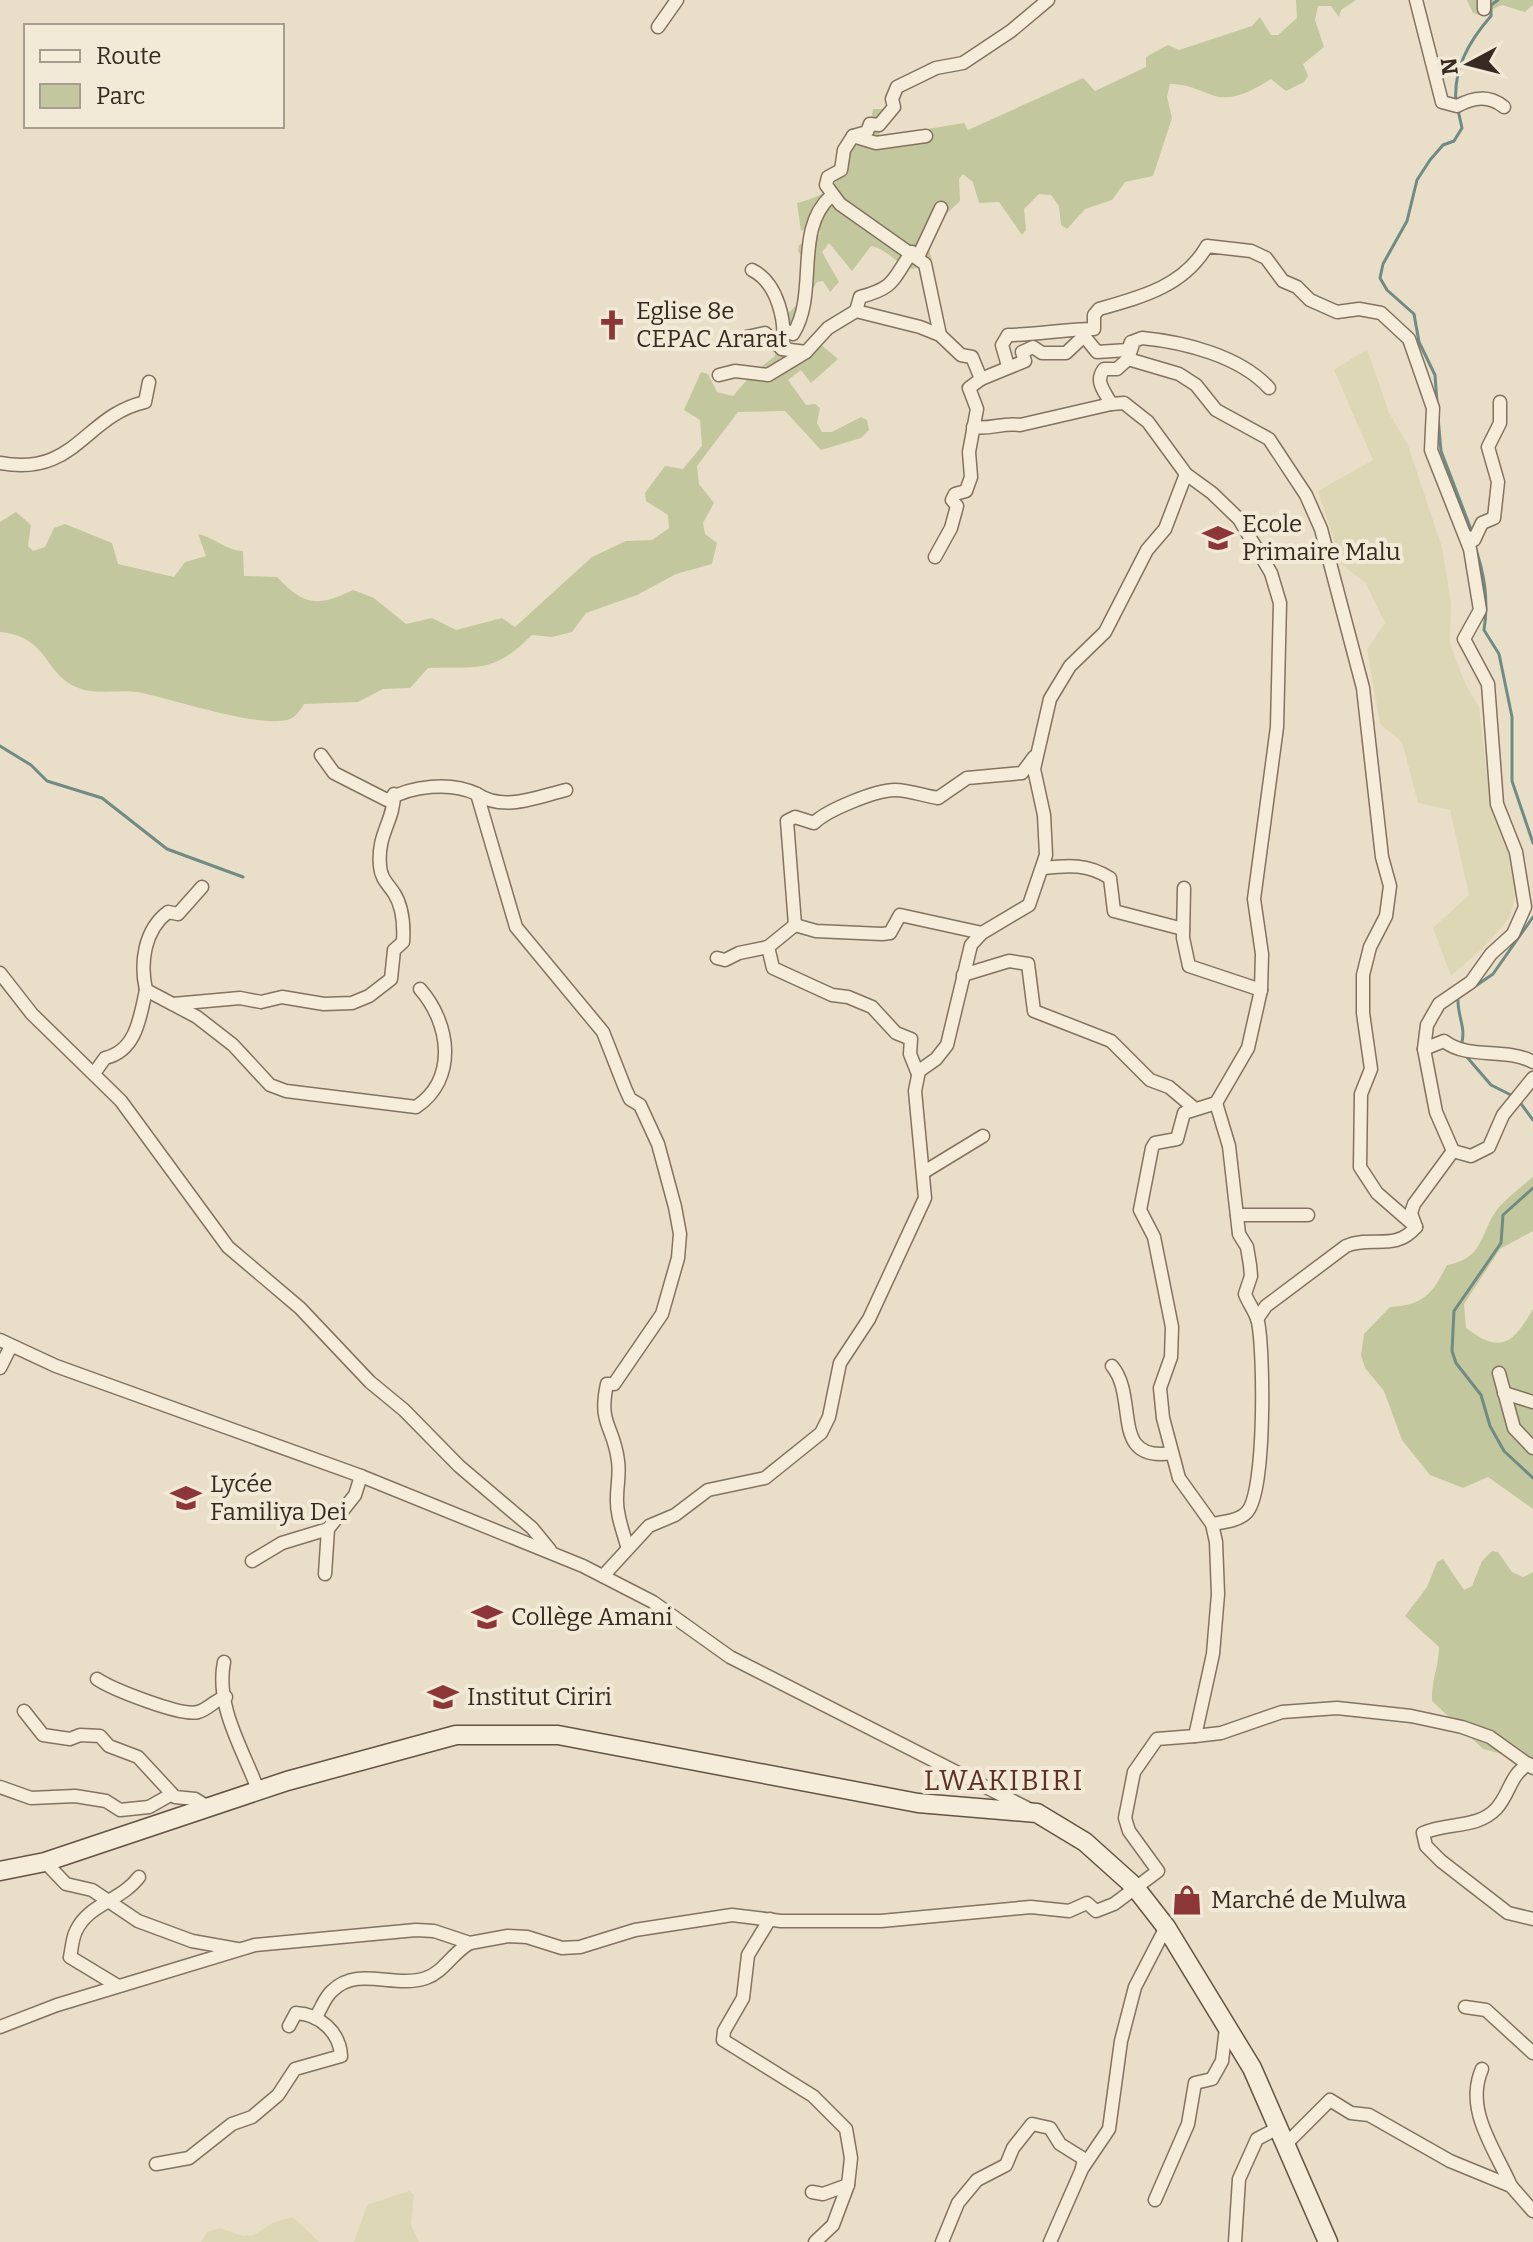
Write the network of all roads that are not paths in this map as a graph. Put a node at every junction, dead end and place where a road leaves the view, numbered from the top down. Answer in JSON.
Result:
{"nodes":[{"id":1,"x":677,"y":0,"type":"edge"},
{"id":2,"x":1048,"y":0,"type":"edge"},
{"id":3,"x":1416,"y":0,"type":"edge"},
{"id":4,"x":658,"y":27,"type":"dead end"},
{"id":5,"x":1504,"y":107,"type":"dead end"},
{"id":6,"x":853,"y":136,"type":"junction"},
{"id":7,"x":926,"y":136,"type":"dead end"},
{"id":8,"x":831,"y":196,"type":"junction"},
{"id":9,"x":941,"y":208,"type":"dead end"},
{"id":10,"x":915,"y":255,"type":"junction"},
{"id":11,"x":752,"y":270,"type":"dead end"},
{"id":12,"x":856,"y":311,"type":"junction"},
{"id":13,"x":785,"y":330,"type":"junction"},
{"id":14,"x":940,"y":335,"type":"junction"},
{"id":15,"x":1142,"y":338,"type":"junction"},
{"id":16,"x":737,"y":339,"type":"dead end"},
{"id":17,"x":782,"y":349,"type":"junction"},
{"id":18,"x":806,"y":352,"type":"junction"},
{"id":19,"x":1128,"y":359,"type":"junction"},
{"id":20,"x":1008,"y":366,"type":"junction"},
{"id":21,"x":719,"y":375,"type":"dead end"},
{"id":22,"x":981,"y":379,"type":"junction"},
{"id":23,"x":149,"y":382,"type":"dead end"},
{"id":24,"x":1269,"y":388,"type":"dead end"},
{"id":25,"x":1500,"y":402,"type":"dead end"},
{"id":26,"x":1111,"y":404,"type":"junction"},
{"id":27,"x":973,"y":427,"type":"junction"},
{"id":28,"x":0,"y":463,"type":"edge"},
{"id":29,"x":1186,"y":474,"type":"junction"},
{"id":30,"x":1466,"y":536,"type":"junction"},
{"id":31,"x":935,"y":557,"type":"dead end"},
{"id":32,"x":1035,"y":754,"type":"junction"},
{"id":33,"x":321,"y":755,"type":"dead end"},
{"id":34,"x":566,"y":790,"type":"dead end"},
{"id":35,"x":394,"y":794,"type":"junction"},
{"id":36,"x":477,"y":794,"type":"junction"},
{"id":37,"x":1044,"y":868,"type":"junction"},
{"id":38,"x":202,"y":887,"type":"dead end"},
{"id":39,"x":1184,"y":888,"type":"dead end"},
{"id":40,"x":795,"y":925,"type":"junction"},
{"id":41,"x":1183,"y":929,"type":"junction"},
{"id":42,"x":982,"y":933,"type":"junction"},
{"id":43,"x":768,"y":947,"type":"junction"},
{"id":44,"x":717,"y":958,"type":"dead end"},
{"id":45,"x":0,"y":973,"type":"edge"},
{"id":46,"x":963,"y":975,"type":"junction"},
{"id":47,"x":420,"y":989,"type":"dead end"},
{"id":48,"x":146,"y":990,"type":"junction"},
{"id":49,"x":1261,"y":990,"type":"junction"},
{"id":50,"x":169,"y":1004,"type":"junction"},
{"id":51,"x":1424,"y":1049,"type":"junction"},
{"id":52,"x":1533,"y":1062,"type":"edge"},
{"id":53,"x":95,"y":1072,"type":"junction"},
{"id":54,"x":918,"y":1074,"type":"junction"},
{"id":55,"x":1533,"y":1078,"type":"edge"},
{"id":56,"x":1216,"y":1103,"type":"junction"},
{"id":57,"x":1194,"y":1108,"type":"junction"},
{"id":58,"x":983,"y":1136,"type":"dead end"},
{"id":59,"x":1453,"y":1151,"type":"junction"},
{"id":60,"x":924,"y":1172,"type":"junction"},
{"id":61,"x":1237,"y":1215,"type":"junction"},
{"id":62,"x":1308,"y":1215,"type":"dead end"},
{"id":63,"x":1416,"y":1227,"type":"junction"},
{"id":64,"x":1257,"y":1319,"type":"junction"},
{"id":65,"x":6,"y":1343,"type":"edge"},
{"id":66,"x":1112,"y":1366,"type":"dead end"},
{"id":67,"x":0,"y":1368,"type":"edge"},
{"id":68,"x":1499,"y":1373,"type":"dead end"},
{"id":69,"x":1504,"y":1393,"type":"junction"},
{"id":70,"x":1533,"y":1402,"type":"edge"},
{"id":71,"x":1533,"y":1448,"type":"edge"},
{"id":72,"x":1172,"y":1453,"type":"junction"},
{"id":73,"x":361,"y":1476,"type":"junction"},
{"id":74,"x":1212,"y":1524,"type":"junction"},
{"id":75,"x":328,"y":1529,"type":"junction"},
{"id":76,"x":627,"y":1546,"type":"junction"},
{"id":77,"x":556,"y":1555,"type":"junction"},
{"id":78,"x":252,"y":1561,"type":"dead end"},
{"id":79,"x":325,"y":1574,"type":"dead end"},
{"id":80,"x":603,"y":1576,"type":"junction"},
{"id":81,"x":224,"y":1662,"type":"dead end"},
{"id":82,"x":97,"y":1679,"type":"dead end"},
{"id":83,"x":226,"y":1697,"type":"junction"},
{"id":84,"x":24,"y":1711,"type":"dead end"},
{"id":85,"x":1195,"y":1736,"type":"junction"},
{"id":86,"x":1531,"y":1766,"type":"edge"},
{"id":87,"x":0,"y":1787,"type":"edge"},
{"id":88,"x":258,"y":1790,"type":"junction"},
{"id":89,"x":172,"y":1794,"type":"junction"},
{"id":90,"x":208,"y":1807,"type":"junction"},
{"id":91,"x":1037,"y":1813,"type":"junction"},
{"id":92,"x":45,"y":1862,"type":"junction"},
{"id":93,"x":0,"y":1871,"type":"edge"},
{"id":94,"x":139,"y":1877,"type":"dead end"},
{"id":95,"x":1134,"y":1886,"type":"junction"},
{"id":96,"x":110,"y":1903,"type":"junction"},
{"id":97,"x":770,"y":1919,"type":"junction"},
{"id":98,"x":1533,"y":1919,"type":"edge"},
{"id":99,"x":1166,"y":1927,"type":"junction"},
{"id":100,"x":470,"y":1943,"type":"junction"},
{"id":101,"x":239,"y":1950,"type":"junction"},
{"id":102,"x":118,"y":1986,"type":"junction"},
{"id":103,"x":1465,"y":2007,"type":"dead end"},
{"id":104,"x":315,"y":2018,"type":"junction"},
{"id":105,"x":1226,"y":2023,"type":"junction"},
{"id":106,"x":289,"y":2026,"type":"dead end"},
{"id":107,"x":0,"y":2027,"type":"edge"},
{"id":108,"x":1533,"y":2053,"type":"edge"},
{"id":109,"x":1482,"y":2069,"type":"dead end"},
{"id":110,"x":1282,"y":2136,"type":"junction"},
{"id":111,"x":156,"y":2164,"type":"dead end"},
{"id":112,"x":1082,"y":2169,"type":"junction"},
{"id":113,"x":848,"y":2185,"type":"junction"},
{"id":114,"x":1511,"y":2186,"type":"junction"},
{"id":115,"x":812,"y":2192,"type":"dead end"},
{"id":116,"x":1155,"y":2200,"type":"dead end"},
{"id":117,"x":1533,"y":2211,"type":"edge"},
{"id":118,"x":815,"y":2242,"type":"edge"},
{"id":119,"x":942,"y":2242,"type":"edge"},
{"id":120,"x":1050,"y":2242,"type":"edge"},
{"id":121,"x":1235,"y":2242,"type":"edge"},
{"id":122,"x":1328,"y":2242,"type":"edge"}],
"edges":[{"from":1,"to":4,"type":"street"},
{"from":2,"to":6,"type":"street"},
{"from":3,"to":5,"type":"street"},
{"from":6,"to":7,"type":"street"},
{"from":6,"to":8,"type":"street"},
{"from":8,"to":10,"type":"street"},
{"from":8,"to":13,"type":"street"},
{"from":9,"to":10,"type":"street"},
{"from":10,"to":12,"type":"street"},
{"from":10,"to":14,"type":"street"},
{"from":11,"to":13,"type":"street"},
{"from":12,"to":14,"type":"street"},
{"from":12,"to":18,"type":"street"},
{"from":13,"to":17,"type":"street"},
{"from":14,"to":22,"type":"street"},
{"from":15,"to":19,"type":"street"},
{"from":15,"to":20,"type":"street"},
{"from":15,"to":24,"type":"street"},
{"from":16,"to":17,"type":"street"},
{"from":17,"to":18,"type":"street"},
{"from":18,"to":21,"type":"street"},
{"from":19,"to":26,"type":"street"},
{"from":19,"to":63,"type":"street"},
{"from":20,"to":22,"type":"street"},
{"from":20,"to":30,"type":"street"},
{"from":22,"to":27,"type":"street"},
{"from":23,"to":28,"type":"street"},
{"from":25,"to":30,"type":"street"},
{"from":26,"to":27,"type":"street"},
{"from":26,"to":29,"type":"street"},
{"from":27,"to":31,"type":"street"},
{"from":29,"to":32,"type":"street"},
{"from":29,"to":49,"type":"street"},
{"from":30,"to":51,"type":"street"},
{"from":32,"to":37,"type":"street"},
{"from":32,"to":40,"type":"street"},
{"from":33,"to":35,"type":"street"},
{"from":34,"to":36,"type":"street"},
{"from":35,"to":36,"type":"street"},
{"from":35,"to":50,"type":"street"},
{"from":36,"to":76,"type":"street"},
{"from":37,"to":41,"type":"street"},
{"from":37,"to":42,"type":"street"},
{"from":38,"to":48,"type":"street"},
{"from":39,"to":41,"type":"street"},
{"from":40,"to":42,"type":"street"},
{"from":40,"to":43,"type":"street"},
{"from":41,"to":49,"type":"street"},
{"from":42,"to":46,"type":"street"},
{"from":43,"to":44,"type":"street"},
{"from":43,"to":54,"type":"street"},
{"from":45,"to":53,"type":"street"},
{"from":46,"to":54,"type":"street"},
{"from":46,"to":57,"type":"street"},
{"from":47,"to":50,"type":"street"},
{"from":48,"to":50,"type":"street"},
{"from":48,"to":53,"type":"street"},
{"from":49,"to":56,"type":"street"},
{"from":51,"to":52,"type":"street"},
{"from":51,"to":59,"type":"street"},
{"from":53,"to":77,"type":"street"},
{"from":54,"to":60,"type":"street"},
{"from":55,"to":59,"type":"street"},
{"from":56,"to":57,"type":"street"},
{"from":56,"to":61,"type":"street"},
{"from":57,"to":72,"type":"street"},
{"from":58,"to":60,"type":"street"},
{"from":59,"to":63,"type":"street"},
{"from":60,"to":76,"type":"street"},
{"from":61,"to":62,"type":"street"},
{"from":61,"to":64,"type":"street"},
{"from":63,"to":64,"type":"street"},
{"from":64,"to":74,"type":"street"},
{"from":65,"to":67,"type":"street"},
{"from":65,"to":73,"type":"street"},
{"from":66,"to":72,"type":"street"},
{"from":68,"to":69,"type":"street"},
{"from":69,"to":70,"type":"street"},
{"from":69,"to":71,"type":"street"},
{"from":72,"to":74,"type":"street"},
{"from":73,"to":75,"type":"street"},
{"from":73,"to":77,"type":"street"},
{"from":74,"to":85,"type":"street"},
{"from":75,"to":78,"type":"street"},
{"from":75,"to":79,"type":"street"},
{"from":76,"to":80,"type":"street"},
{"from":77,"to":80,"type":"street"},
{"from":80,"to":91,"type":"street"},
{"from":81,"to":83,"type":"street"},
{"from":82,"to":83,"type":"street"},
{"from":83,"to":88,"type":"street"},
{"from":84,"to":89,"type":"street"},
{"from":85,"to":86,"type":"street"},
{"from":85,"to":95,"type":"street"},
{"from":86,"to":98,"type":"street"},
{"from":87,"to":89,"type":"street"},
{"from":88,"to":90,"type":"street"},
{"from":88,"to":91,"type":"street"},
{"from":89,"to":90,"type":"street"},
{"from":90,"to":92,"type":"street"},
{"from":91,"to":95,"type":"street"},
{"from":92,"to":93,"type":"street"},
{"from":92,"to":96,"type":"street"},
{"from":94,"to":96,"type":"street"},
{"from":95,"to":97,"type":"street"},
{"from":95,"to":99,"type":"street"},
{"from":96,"to":101,"type":"street"},
{"from":96,"to":102,"type":"street"},
{"from":97,"to":100,"type":"street"},
{"from":97,"to":113,"type":"street"},
{"from":99,"to":105,"type":"street"},
{"from":99,"to":112,"type":"street"},
{"from":100,"to":101,"type":"street"},
{"from":100,"to":104,"type":"street"},
{"from":101,"to":102,"type":"street"},
{"from":102,"to":107,"type":"street"},
{"from":103,"to":108,"type":"street"},
{"from":104,"to":106,"type":"street"},
{"from":104,"to":111,"type":"street"},
{"from":105,"to":110,"type":"street"},
{"from":105,"to":116,"type":"street"},
{"from":109,"to":114,"type":"street"},
{"from":110,"to":114,"type":"street"},
{"from":110,"to":121,"type":"street"},
{"from":110,"to":122,"type":"street"},
{"from":112,"to":119,"type":"street"},
{"from":112,"to":120,"type":"street"},
{"from":113,"to":115,"type":"street"},
{"from":113,"to":118,"type":"street"},
{"from":114,"to":117,"type":"street"}]}
